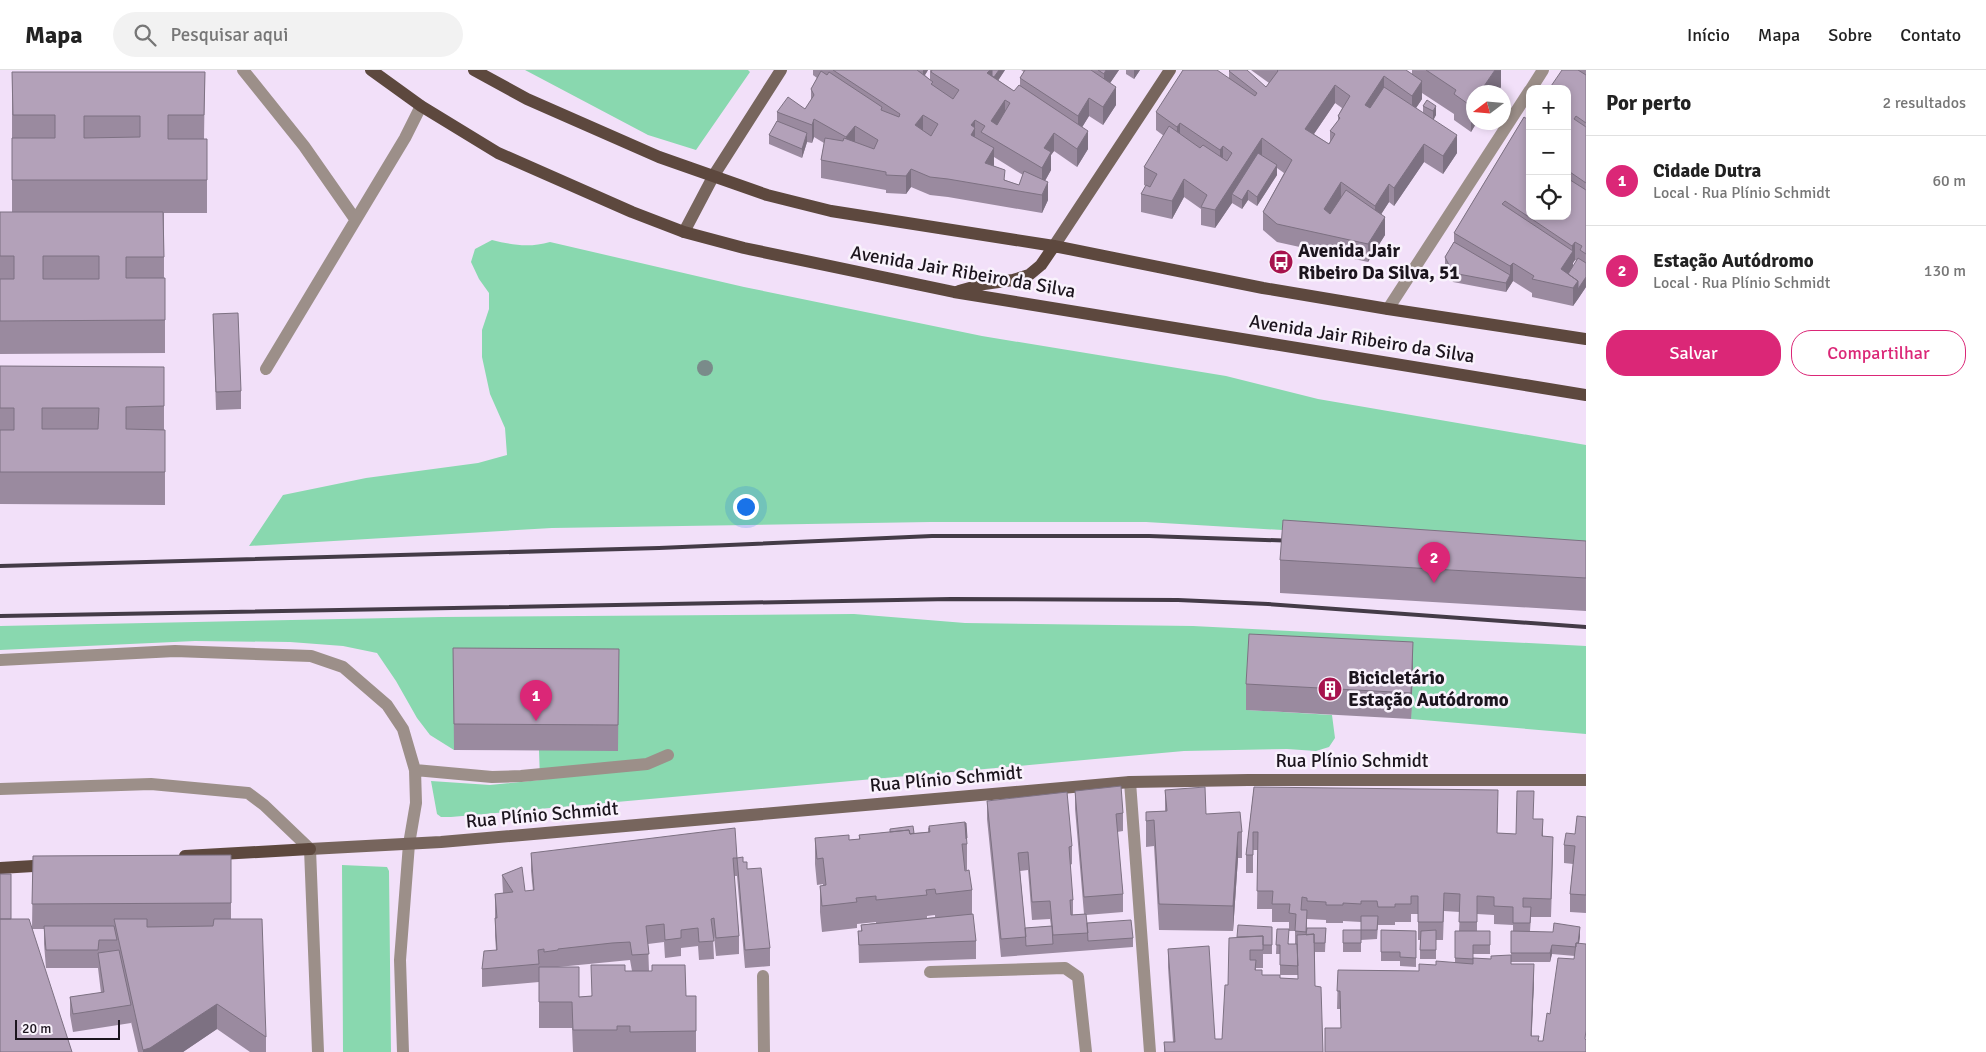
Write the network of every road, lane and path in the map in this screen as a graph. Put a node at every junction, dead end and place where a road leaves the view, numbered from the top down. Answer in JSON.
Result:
{"nodes":[{"id":1,"x":243,"y":70,"type":"edge"},
{"id":2,"x":371,"y":70,"type":"edge"},
{"id":3,"x":474,"y":70,"type":"edge"},
{"id":4,"x":781,"y":70,"type":"edge"},
{"id":5,"x":1170,"y":70,"type":"edge"},
{"id":6,"x":1543,"y":70,"type":"edge"},
{"id":7,"x":1533,"y":85,"type":"edge"},
{"id":8,"x":1526,"y":96,"type":"edge"},
{"id":9,"x":421,"y":106,"type":"junction"},
{"id":10,"x":714,"y":175,"type":"junction"},
{"id":11,"x":355,"y":219,"type":"junction"},
{"id":12,"x":684,"y":232,"type":"junction"},
{"id":13,"x":1054,"y":246,"type":"junction"},
{"id":14,"x":954,"y":292,"type":"junction"},
{"id":15,"x":1388,"y":309,"type":"junction"},
{"id":16,"x":1586,"y":339,"type":"edge"},
{"id":17,"x":266,"y":369,"type":"dead end"},
{"id":18,"x":1586,"y":395,"type":"edge"},
{"id":19,"x":0,"y":660,"type":"edge"},
{"id":20,"x":668,"y":755,"type":"dead end"},
{"id":21,"x":415,"y":770,"type":"junction"},
{"id":22,"x":1586,"y":780,"type":"edge"},
{"id":23,"x":1130,"y":782,"type":"junction"},
{"id":24,"x":0,"y":788,"type":"edge"},
{"id":25,"x":409,"y":844,"type":"junction"},
{"id":26,"x":310,"y":849,"type":"junction"},
{"id":27,"x":174,"y":857,"type":"edge"},
{"id":28,"x":58,"y":864,"type":"edge"},
{"id":29,"x":0,"y":868,"type":"edge"},
{"id":30,"x":930,"y":972,"type":"dead end"},
{"id":31,"x":762,"y":976,"type":"dead end"},
{"id":32,"x":318,"y":1052,"type":"edge"},
{"id":33,"x":402,"y":1052,"type":"edge"},
{"id":34,"x":764,"y":1052,"type":"edge"},
{"id":35,"x":1086,"y":1052,"type":"edge"},
{"id":36,"x":1150,"y":1052,"type":"edge"}],
"edges":[{"from":1,"to":11,"type":"street"},
{"from":2,"to":9,"type":"main road","name":"Avenida Jair Ribeiro da Silva"},
{"from":3,"to":10,"type":"main road","name":"Avenida Jair Ribeiro da Silva"},
{"from":4,"to":10,"type":"street"},
{"from":5,"to":13,"type":"street"},
{"from":6,"to":7,"type":"street"},
{"from":8,"to":15,"type":"street"},
{"from":9,"to":11,"type":"street"},
{"from":9,"to":12,"type":"main road","name":"Avenida Jair Ribeiro da Silva"},
{"from":10,"to":12,"type":"street"},
{"from":10,"to":13,"type":"main road","name":"Avenida Jair Ribeiro da Silva"},
{"from":11,"to":17,"type":"street"},
{"from":12,"to":14,"type":"main road","name":"Avenida Jair Ribeiro da Silva"},
{"from":13,"to":14,"type":"main road"},
{"from":13,"to":15,"type":"main road","name":"Avenida Jair Ribeiro da Silva"},
{"from":14,"to":18,"type":"main road","name":"Avenida Jair Ribeiro da Silva"},
{"from":15,"to":16,"type":"main road","name":"Avenida Jair Ribeiro da Silva"},
{"from":19,"to":21,"type":"street"},
{"from":20,"to":21,"type":"street"},
{"from":21,"to":25,"type":"street"},
{"from":22,"to":23,"type":"street","name":"Rua Plínio Schmidt"},
{"from":23,"to":25,"type":"street","name":"Rua Plínio Schmidt"},
{"from":23,"to":36,"type":"street"},
{"from":24,"to":26,"type":"street"},
{"from":25,"to":26,"type":"street","name":"Rua Plínio Schmidt"},
{"from":25,"to":33,"type":"street"},
{"from":26,"to":27,"type":"main road"},
{"from":26,"to":32,"type":"street"},
{"from":28,"to":29,"type":"main road"},
{"from":30,"to":35,"type":"street"},
{"from":31,"to":34,"type":"street"}]}
